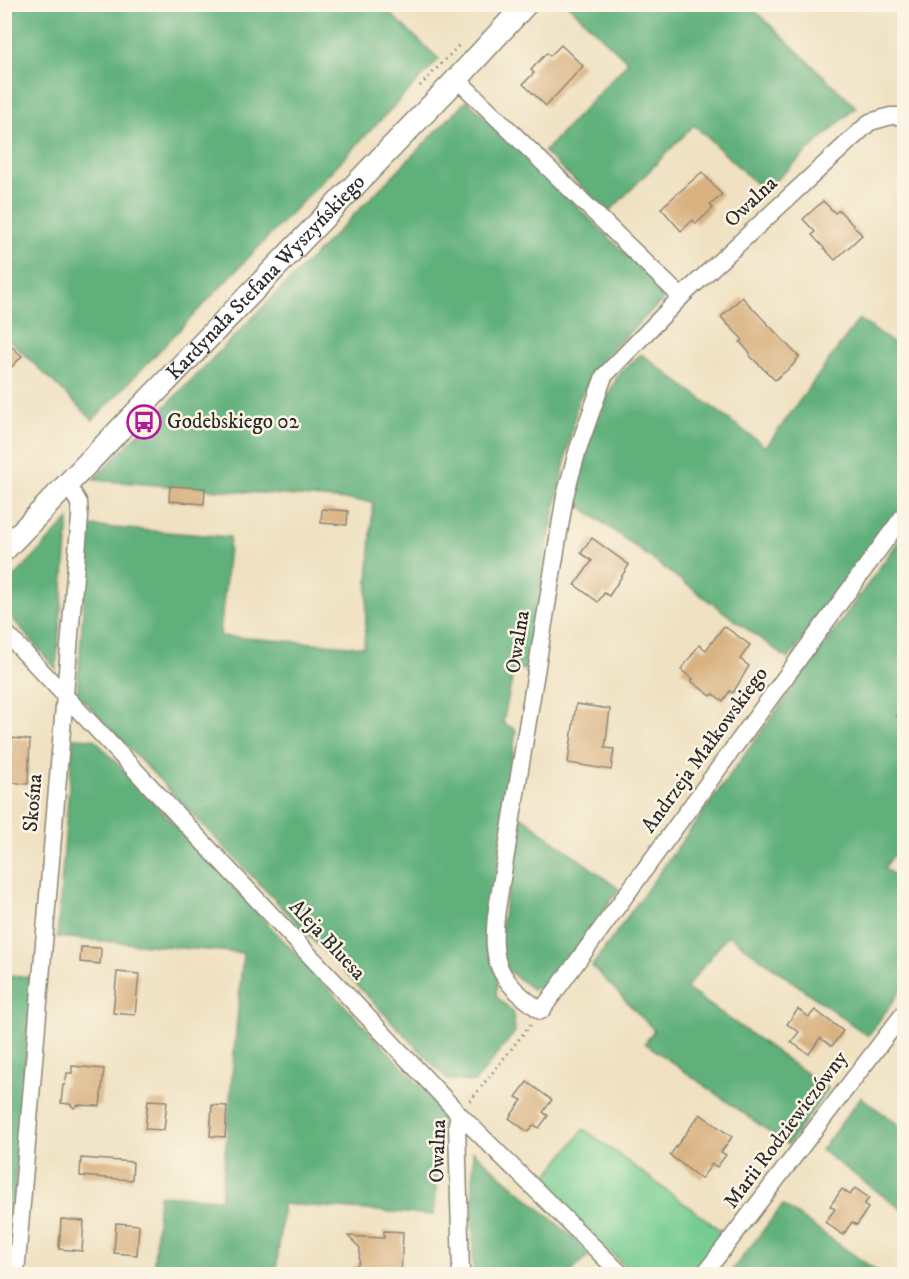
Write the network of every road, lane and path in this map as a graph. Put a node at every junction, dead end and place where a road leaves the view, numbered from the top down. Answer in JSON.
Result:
{"nodes":[{"id":1,"x":526,"y":4,"type":"edge"},
{"id":2,"x":457,"y":79,"type":"junction"},
{"id":3,"x":904,"y":116,"type":"edge"},
{"id":4,"x":681,"y":297,"type":"junction"},
{"id":5,"x":67,"y":483,"type":"junction"},
{"id":6,"x":904,"y":515,"type":"edge"},
{"id":7,"x":4,"y":550,"type":"edge"},
{"id":8,"x":4,"y":631,"type":"edge"},
{"id":9,"x":66,"y":695,"type":"junction"},
{"id":10,"x":896,"y":715,"type":"dead end"},
{"id":11,"x":904,"y":720,"type":"edge"},
{"id":12,"x":541,"y":1011,"type":"junction"},
{"id":13,"x":904,"y":1013,"type":"edge"},
{"id":14,"x":459,"y":1114,"type":"junction"},
{"id":15,"x":16,"y":1275,"type":"edge"},
{"id":16,"x":461,"y":1275,"type":"edge"},
{"id":17,"x":621,"y":1275,"type":"edge"},
{"id":18,"x":704,"y":1275,"type":"edge"}],
"edges":[{"from":1,"to":2,"type":"main road","name":"Kardynała Stefana Wyszyńskiego"},
{"from":2,"to":4,"type":"street"},
{"from":2,"to":5,"type":"main road","name":"Kardynała Stefana Wyszyńskiego"},
{"from":3,"to":4,"type":"street","name":"Owalna"},
{"from":4,"to":12,"type":"street","name":"Owalna"},
{"from":5,"to":7,"type":"main road","name":"Kardynała Stefana Wyszyńskiego"},
{"from":5,"to":9,"type":"street","name":"Skośna"},
{"from":6,"to":12,"type":"street","name":"Andrzeja Małkowskiego"},
{"from":8,"to":9,"type":"street","name":"Aleja Bluesa"},
{"from":9,"to":14,"type":"street","name":"Aleja Bluesa"},
{"from":9,"to":15,"type":"street","name":"Skośna"},
{"from":10,"to":11,"type":"path"},
{"from":12,"to":14,"type":"path","name":"Owalna"},
{"from":13,"to":18,"type":"street","name":"Marii Rodziewiczówny"},
{"from":14,"to":16,"type":"street","name":"Owalna"},
{"from":14,"to":17,"type":"street","name":"Aleja Bluesa"}]}
